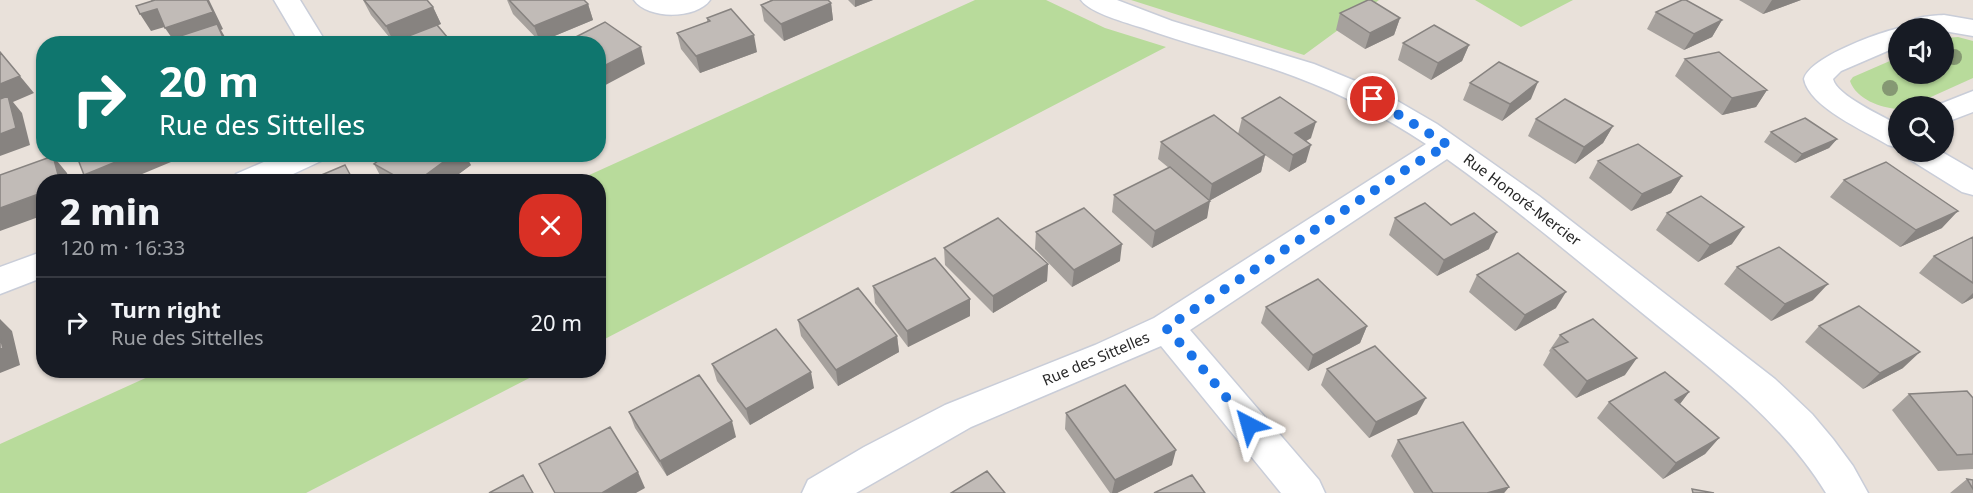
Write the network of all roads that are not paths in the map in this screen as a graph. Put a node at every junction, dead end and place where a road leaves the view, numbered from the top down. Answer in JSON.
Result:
{"nodes":[{"id":1,"x":287,"y":0,"type":"edge"},
{"id":2,"x":647,"y":0,"type":"edge"},
{"id":3,"x":697,"y":0,"type":"edge"},
{"id":4,"x":1094,"y":0,"type":"edge"},
{"id":5,"x":1954,"y":24,"type":"edge"},
{"id":6,"x":1973,"y":28,"type":"edge"},
{"id":7,"x":309,"y":36,"type":"edge"},
{"id":8,"x":1888,"y":41,"type":"edge"},
{"id":9,"x":1973,"y":100,"type":"edge"},
{"id":10,"x":1954,"y":109,"type":"edge"},
{"id":11,"x":1888,"y":131,"type":"edge"},
{"id":12,"x":1448,"y":145,"type":"junction"},
{"id":13,"x":292,"y":162,"type":"edge"},
{"id":14,"x":1938,"y":162,"type":"edge"},
{"id":15,"x":265,"y":174,"type":"edge"},
{"id":16,"x":1973,"y":184,"type":"edge"},
{"id":17,"x":36,"y":266,"type":"edge"},
{"id":18,"x":0,"y":281,"type":"edge"},
{"id":19,"x":1166,"y":328,"type":"junction"},
{"id":20,"x":822,"y":493,"type":"edge"},
{"id":21,"x":1305,"y":493,"type":"edge"},
{"id":22,"x":1848,"y":493,"type":"edge"}],
"edges":[{"from":1,"to":7,"type":"street"},
{"from":2,"to":3,"type":"street"},
{"from":4,"to":12,"type":"street","name":"Rue Honoré-Mercier"},
{"from":5,"to":6,"type":"street"},
{"from":8,"to":11,"type":"street"},
{"from":9,"to":10,"type":"street"},
{"from":12,"to":19,"type":"street","name":"Rue des Sittelles"},
{"from":12,"to":22,"type":"street","name":"Rue Honoré-Mercier"},
{"from":13,"to":15,"type":"street"},
{"from":14,"to":16,"type":"street"},
{"from":17,"to":18,"type":"street"},
{"from":19,"to":20,"type":"street","name":"Rue des Sittelles"},
{"from":19,"to":21,"type":"street"}]}
